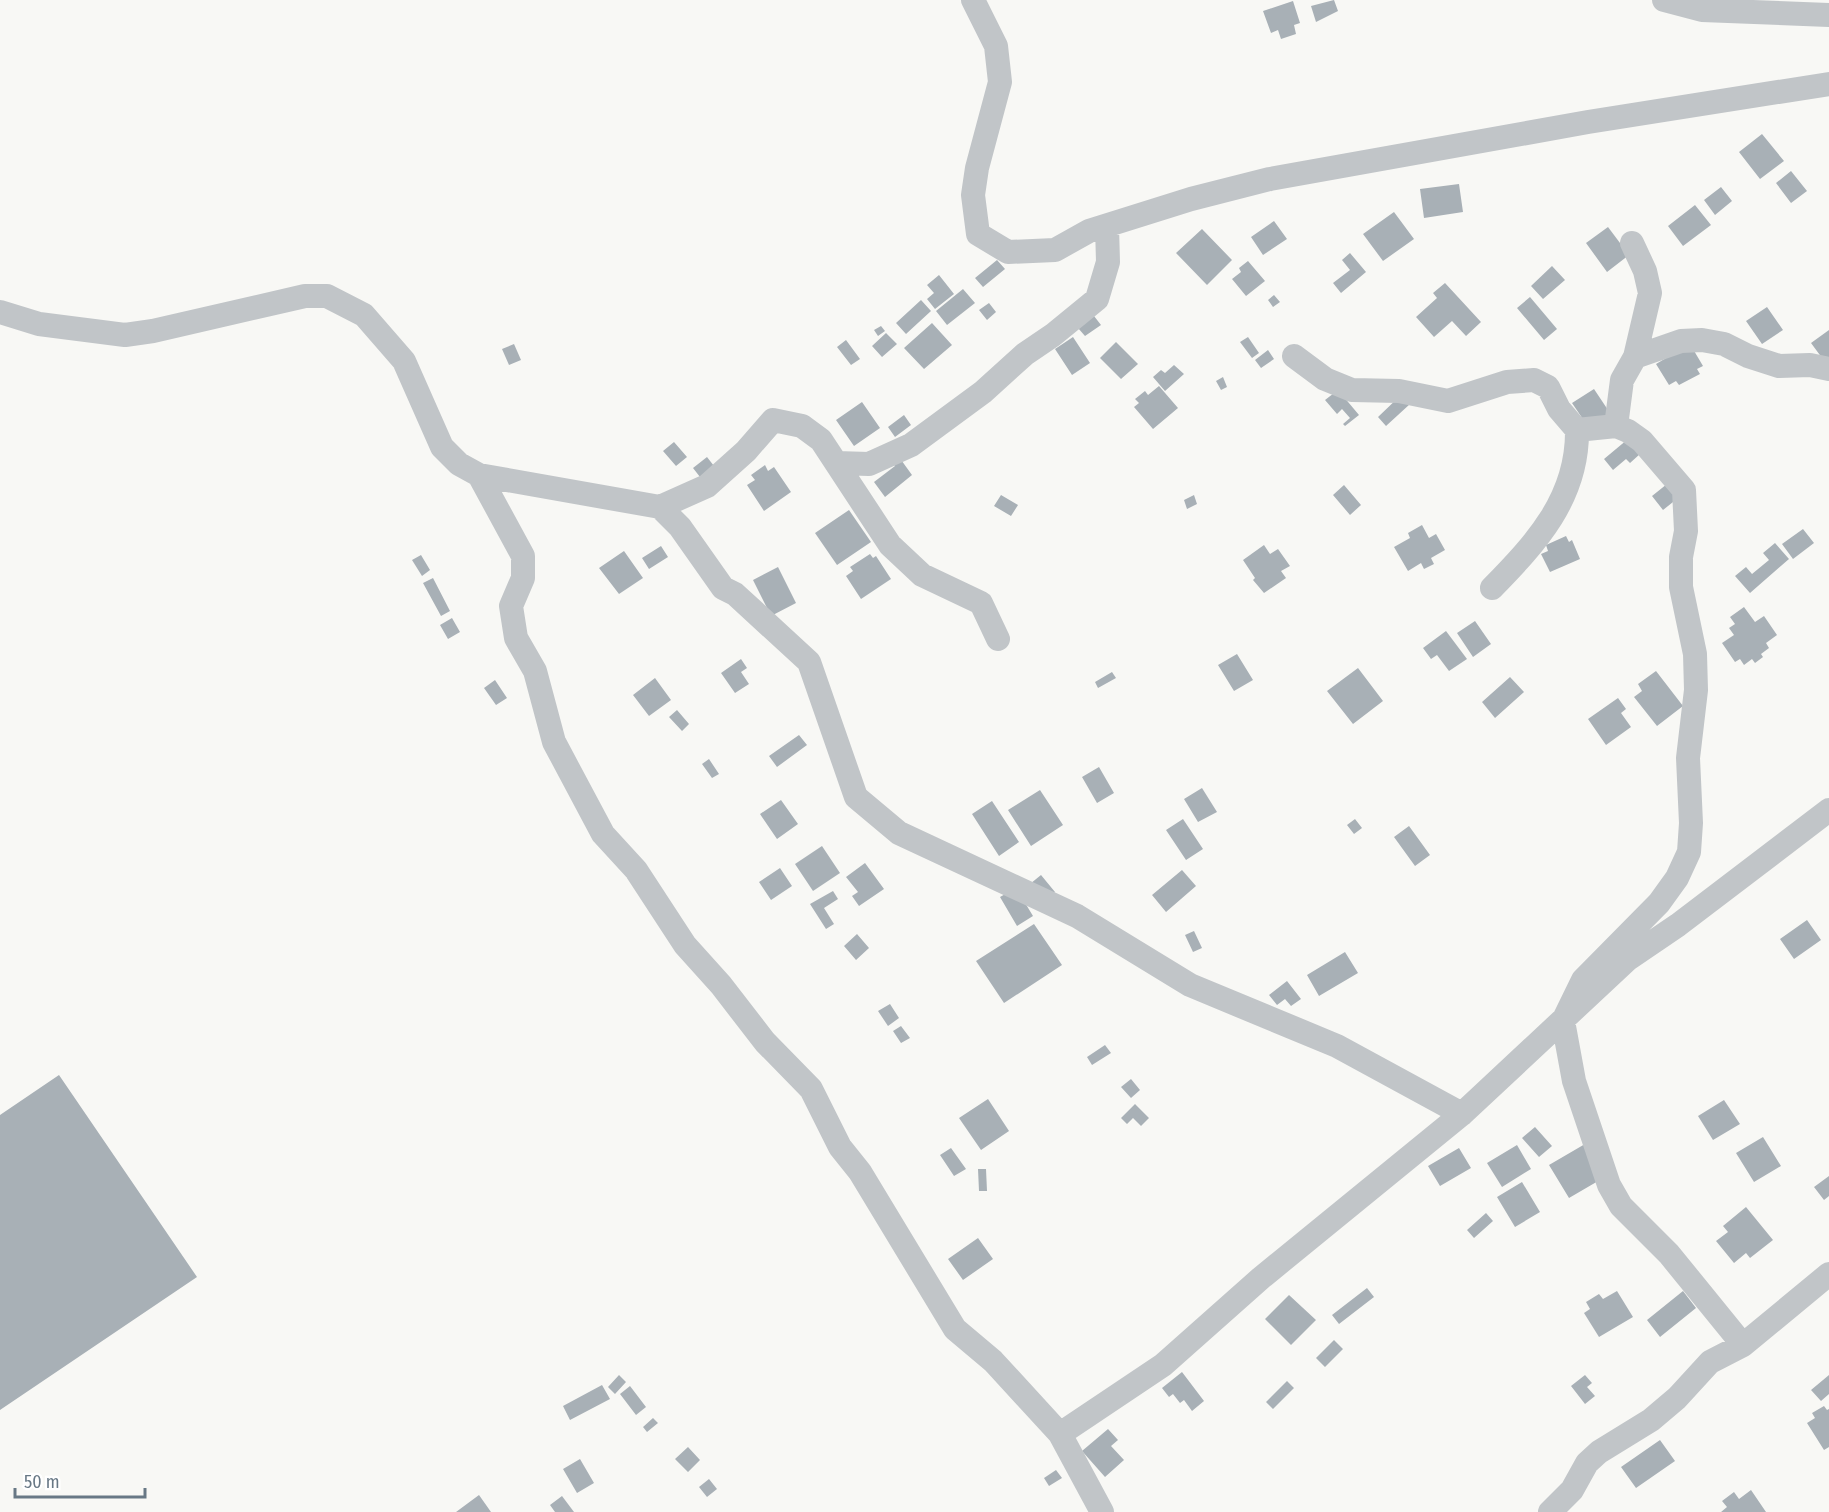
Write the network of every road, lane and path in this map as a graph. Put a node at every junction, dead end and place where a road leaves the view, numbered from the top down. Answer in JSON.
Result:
{"nodes":[{"id":1,"x":973,"y":0,"type":"edge"},
{"id":2,"x":1664,"y":0,"type":"edge"},
{"id":3,"x":1829,"y":15,"type":"edge"},
{"id":4,"x":1829,"y":84,"type":"edge"},
{"id":5,"x":1107,"y":226,"type":"junction"},
{"id":6,"x":1632,"y":243,"type":"dead end"},
{"id":7,"x":0,"y":312,"type":"edge"},
{"id":8,"x":1294,"y":356,"type":"dead end"},
{"id":9,"x":1635,"y":357,"type":"junction"},
{"id":10,"x":1829,"y":369,"type":"edge"},
{"id":11,"x":1616,"y":426,"type":"junction"},
{"id":12,"x":1577,"y":430,"type":"junction"},
{"id":13,"x":836,"y":463,"type":"junction"},
{"id":14,"x":479,"y":475,"type":"junction"},
{"id":15,"x":660,"y":507,"type":"junction"},
{"id":16,"x":1492,"y":588,"type":"dead end"},
{"id":17,"x":998,"y":639,"type":"dead end"},
{"id":18,"x":1829,"y":810,"type":"edge"},
{"id":19,"x":1563,"y":1021,"type":"junction"},
{"id":20,"x":1462,"y":1114,"type":"junction"},
{"id":21,"x":1829,"y":1274,"type":"edge"},
{"id":22,"x":1743,"y":1345,"type":"junction"},
{"id":23,"x":1060,"y":1434,"type":"junction"},
{"id":24,"x":1102,"y":1512,"type":"edge"},
{"id":25,"x":1550,"y":1512,"type":"edge"}],
"edges":[{"from":1,"to":5,"type":"street"},
{"from":2,"to":3,"type":"street"},
{"from":4,"to":5,"type":"street"},
{"from":5,"to":13,"type":"street"},
{"from":6,"to":9,"type":"street"},
{"from":7,"to":14,"type":"street"},
{"from":8,"to":12,"type":"street"},
{"from":9,"to":10,"type":"street"},
{"from":9,"to":11,"type":"street"},
{"from":11,"to":12,"type":"street"},
{"from":11,"to":19,"type":"street"},
{"from":12,"to":16,"type":"street"},
{"from":13,"to":15,"type":"street"},
{"from":13,"to":17,"type":"street"},
{"from":14,"to":15,"type":"street"},
{"from":14,"to":23,"type":"street"},
{"from":15,"to":20,"type":"street"},
{"from":18,"to":19,"type":"street"},
{"from":19,"to":20,"type":"street"},
{"from":19,"to":22,"type":"street"},
{"from":20,"to":23,"type":"street"},
{"from":21,"to":22,"type":"street"},
{"from":22,"to":25,"type":"street"},
{"from":23,"to":24,"type":"street"}]}
